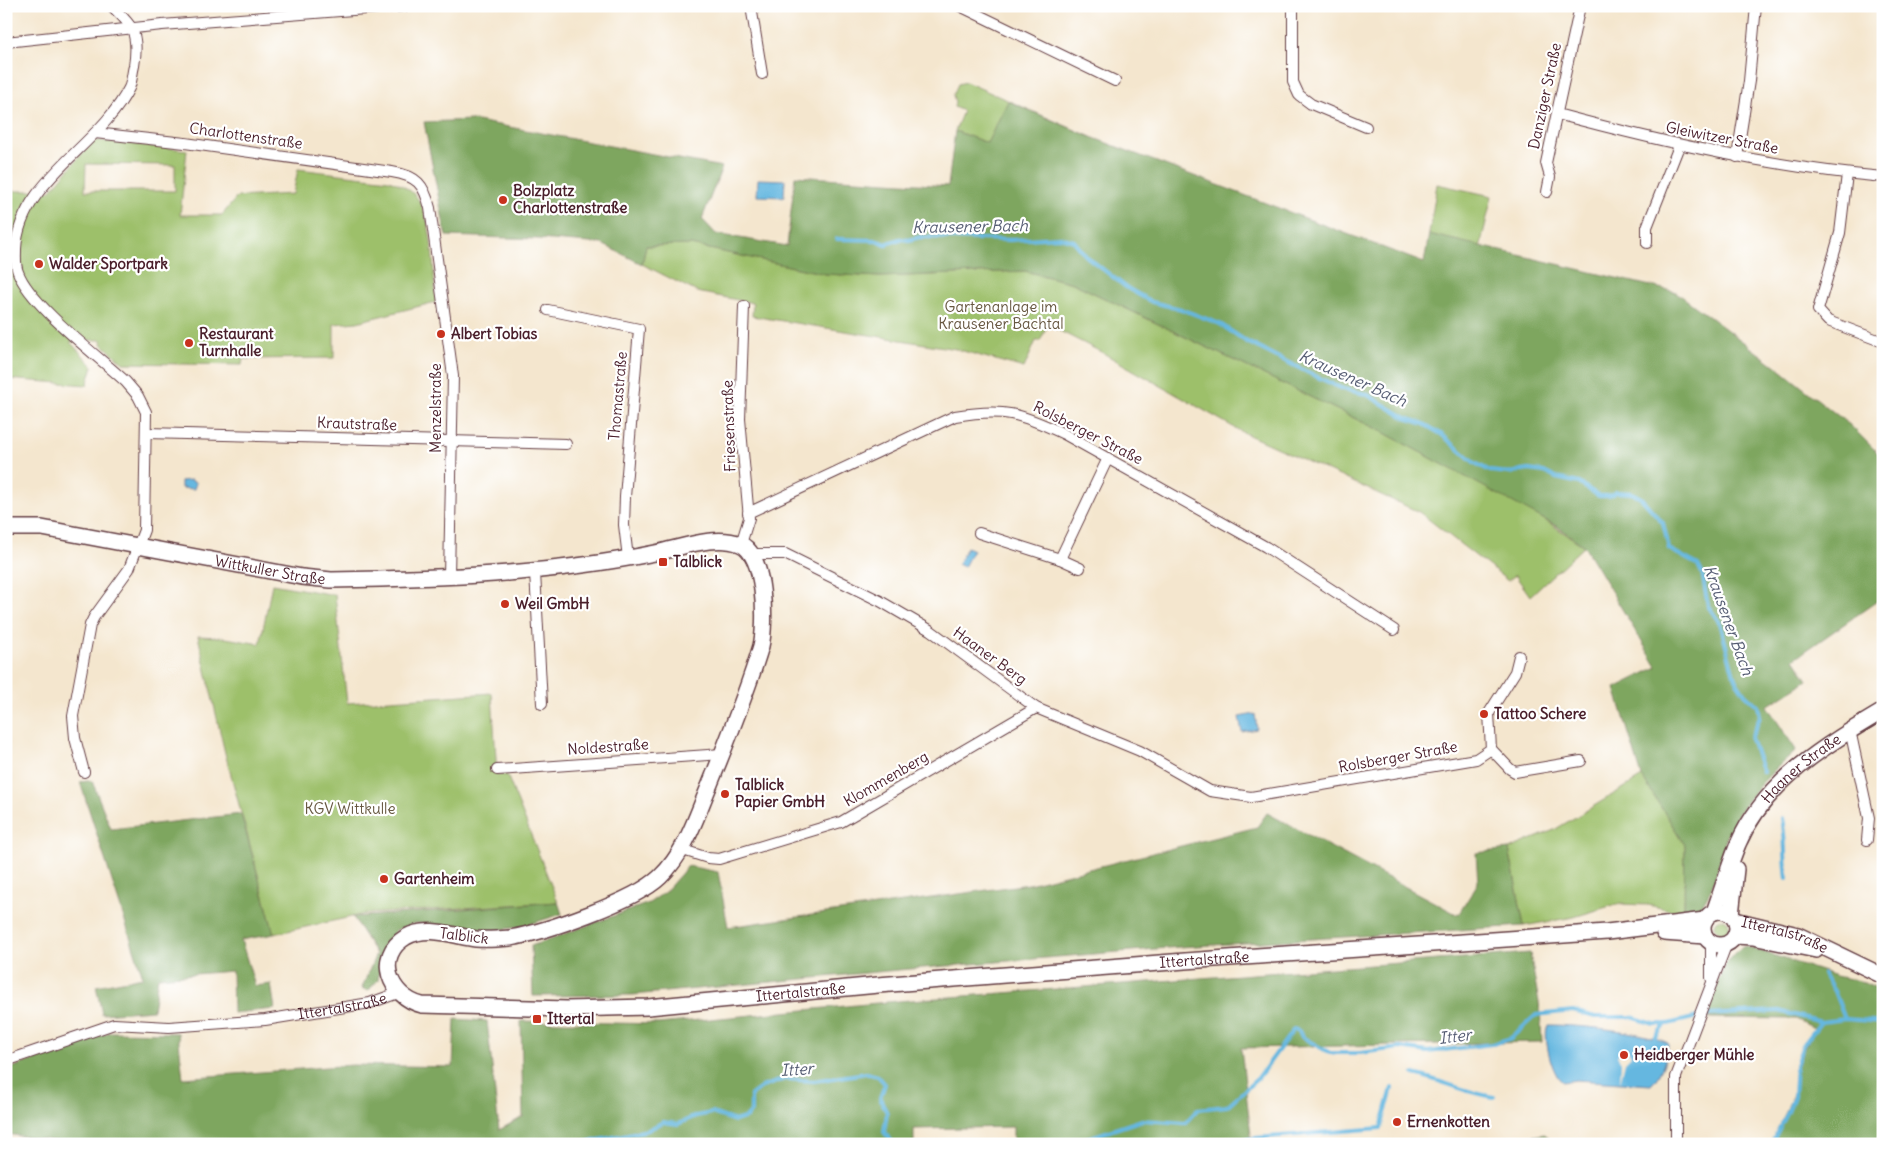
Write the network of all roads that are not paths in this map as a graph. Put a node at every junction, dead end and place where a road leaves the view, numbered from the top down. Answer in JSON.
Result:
{"nodes":[{"id":1,"x":112,"y":6,"type":"edge"},
{"id":2,"x":272,"y":6,"type":"edge"},
{"id":3,"x":404,"y":6,"type":"edge"},
{"id":4,"x":751,"y":6,"type":"edge"},
{"id":5,"x":960,"y":6,"type":"edge"},
{"id":6,"x":1292,"y":6,"type":"edge"},
{"id":7,"x":1580,"y":6,"type":"edge"},
{"id":8,"x":1756,"y":6,"type":"edge"},
{"id":9,"x":274,"y":17,"type":"junction"},
{"id":10,"x":131,"y":28,"type":"junction"},
{"id":11,"x":6,"y":42,"type":"edge"},
{"id":12,"x":762,"y":74,"type":"dead end"},
{"id":13,"x":1115,"y":81,"type":"dead end"},
{"id":14,"x":1557,"y":114,"type":"junction"},
{"id":15,"x":1366,"y":127,"type":"dead end"},
{"id":16,"x":95,"y":133,"type":"junction"},
{"id":17,"x":1679,"y":146,"type":"junction"},
{"id":18,"x":1737,"y":157,"type":"junction"},
{"id":19,"x":392,"y":172,"type":"joint"},
{"id":20,"x":1846,"y":174,"type":"junction"},
{"id":21,"x":1883,"y":178,"type":"edge"},
{"id":22,"x":1546,"y":192,"type":"dead end"},
{"id":23,"x":1647,"y":243,"type":"dead end"},
{"id":24,"x":744,"y":306,"type":"dead end"},
{"id":25,"x":548,"y":310,"type":"dead end"},
{"id":26,"x":1883,"y":342,"type":"edge"},
{"id":27,"x":147,"y":433,"type":"junction"},
{"id":28,"x":451,"y":442,"type":"junction"},
{"id":29,"x":566,"y":444,"type":"dead end"},
{"id":30,"x":1108,"y":458,"type":"junction"},
{"id":31,"x":748,"y":513,"type":"junction"},
{"id":32,"x":6,"y":528,"type":"edge"},
{"id":33,"x":979,"y":533,"type":"dead end"},
{"id":34,"x":138,"y":547,"type":"junction"},
{"id":35,"x":746,"y":549,"type":"junction"},
{"id":36,"x":628,"y":558,"type":"junction"},
{"id":37,"x":1060,"y":558,"type":"junction"},
{"id":38,"x":1080,"y":568,"type":"dead end"},
{"id":39,"x":535,"y":572,"type":"junction"},
{"id":40,"x":449,"y":577,"type":"junction"},
{"id":41,"x":1394,"y":630,"type":"dead end"},
{"id":42,"x":1519,"y":656,"type":"dead end"},
{"id":43,"x":542,"y":704,"type":"dead end"},
{"id":44,"x":1036,"y":708,"type":"junction"},
{"id":45,"x":1883,"y":711,"type":"edge"},
{"id":46,"x":1850,"y":730,"type":"junction"},
{"id":47,"x":1490,"y":749,"type":"junction"},
{"id":48,"x":722,"y":754,"type":"junction"},
{"id":49,"x":1580,"y":761,"type":"dead end"},
{"id":50,"x":497,"y":770,"type":"dead end"},
{"id":51,"x":84,"y":772,"type":"dead end"},
{"id":52,"x":1210,"y":791,"type":"joint"},
{"id":53,"x":1867,"y":840,"type":"dead end"},
{"id":54,"x":1739,"y":843,"type":"junction"},
{"id":55,"x":682,"y":850,"type":"junction"},
{"id":56,"x":1710,"y":916,"type":"junction"},
{"id":57,"x":1733,"y":917,"type":"junction"},
{"id":58,"x":1607,"y":932,"type":"junction"},
{"id":59,"x":1708,"y":939,"type":"junction"},
{"id":60,"x":1731,"y":940,"type":"junction"},
{"id":61,"x":1835,"y":954,"type":"junction"},
{"id":62,"x":1883,"y":976,"type":"edge"},
{"id":63,"x":1711,"y":984,"type":"junction"},
{"id":64,"x":398,"y":993,"type":"junction"},
{"id":65,"x":6,"y":1061,"type":"edge"},
{"id":66,"x":1676,"y":1144,"type":"edge"}],
"edges":[{"from":1,"to":10,"type":"street"},
{"from":2,"to":9,"type":"street"},
{"from":3,"to":9,"type":"street"},
{"from":4,"to":12,"type":"street"},
{"from":5,"to":13,"type":"street"},
{"from":6,"to":15,"type":"street"},
{"from":7,"to":14,"type":"street","name":"Danziger Straße"},
{"from":8,"to":18,"type":"street"},
{"from":9,"to":10,"type":"street"},
{"from":10,"to":11,"type":"street"},
{"from":10,"to":16,"type":"street"},
{"from":14,"to":17,"type":"street","name":"Gleiwitzer Straße"},
{"from":14,"to":22,"type":"street","name":"Danziger Straße"},
{"from":16,"to":19,"type":"street","name":"Charlottenstraße"},
{"from":16,"to":27,"type":"street"},
{"from":17,"to":18,"type":"street","name":"Gleiwitzer Straße"},
{"from":17,"to":23,"type":"street"},
{"from":18,"to":20,"type":"street","name":"Gleiwitzer Straße"},
{"from":19,"to":28,"type":"street","name":"Menzelstraße"},
{"from":20,"to":21,"type":"street","name":"Gleiwitzer Straße"},
{"from":20,"to":26,"type":"street"},
{"from":24,"to":31,"type":"street","name":"Friesenstraße"},
{"from":25,"to":36,"type":"street","name":"Thomastraße"},
{"from":27,"to":28,"type":"street","name":"Krautstraße"},
{"from":27,"to":34,"type":"street"},
{"from":28,"to":29,"type":"street","name":"Krautstraße"},
{"from":28,"to":40,"type":"street","name":"Menzelstraße"},
{"from":30,"to":31,"type":"street","name":"Rolsberger Straße"},
{"from":30,"to":37,"type":"street"},
{"from":30,"to":41,"type":"street","name":"Rolsberger Straße"},
{"from":31,"to":35,"type":"street","name":"Friesenstraße"},
{"from":32,"to":34,"type":"main road","name":"Wittkuller Straße"},
{"from":33,"to":37,"type":"street"},
{"from":34,"to":40,"type":"main road","name":"Wittkuller Straße"},
{"from":34,"to":51,"type":"street"},
{"from":35,"to":36,"type":"main road","name":"Wittkuller Straße"},
{"from":35,"to":44,"type":"street","name":"Haaner Berg"},
{"from":35,"to":48,"type":"main road","name":"Talblick"},
{"from":36,"to":39,"type":"main road","name":"Wittkuller Straße"},
{"from":37,"to":38,"type":"street"},
{"from":39,"to":40,"type":"main road","name":"Wittkuller Straße"},
{"from":39,"to":43,"type":"street"},
{"from":42,"to":47,"type":"street"},
{"from":44,"to":52,"type":"street","name":"Haaner Berg"},
{"from":44,"to":55,"type":"street","name":"Klommenberg"},
{"from":45,"to":46,"type":"main road","name":"Haaner Straße"},
{"from":46,"to":53,"type":"street"},
{"from":46,"to":54,"type":"main road","name":"Haaner Straße"},
{"from":47,"to":49,"type":"street"},
{"from":47,"to":52,"type":"street","name":"Rolsberger Straße"},
{"from":48,"to":50,"type":"street","name":"Noldestraße"},
{"from":48,"to":55,"type":"main road","name":"Talblick"},
{"from":54,"to":56,"type":"main road","name":"Haaner Straße"},
{"from":54,"to":57,"type":"main road","name":"Haaner Straße"},
{"from":55,"to":64,"type":"main road","name":"Talblick"},
{"from":56,"to":57,"type":"main road","name":"Ittertalstraße"},
{"from":56,"to":58,"type":"main road","name":"Ittertalstraße"},
{"from":56,"to":59,"type":"main road"},
{"from":57,"to":60,"type":"main road","name":"Ittertalstraße"},
{"from":57,"to":61,"type":"main road","name":"Ittertalstraße"},
{"from":58,"to":59,"type":"main road","name":"Ittertalstraße"},
{"from":58,"to":64,"type":"main road","name":"Ittertalstraße"},
{"from":59,"to":60,"type":"main road","name":"Ittertalstraße"},
{"from":59,"to":63,"type":"street"},
{"from":60,"to":61,"type":"main road","name":"Ittertalstraße"},
{"from":60,"to":63,"type":"street"},
{"from":61,"to":62,"type":"main road","name":"Ittertalstraße"},
{"from":63,"to":66,"type":"street"},
{"from":64,"to":65,"type":"street","name":"Ittertalstraße"}]}
